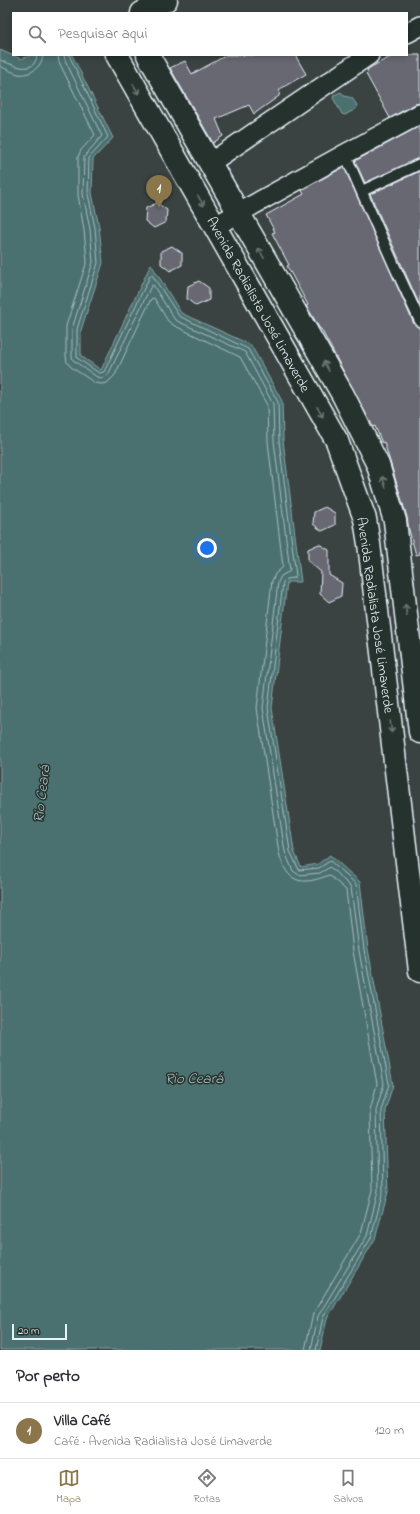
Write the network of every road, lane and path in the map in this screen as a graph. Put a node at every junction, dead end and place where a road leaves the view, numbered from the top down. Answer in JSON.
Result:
{"nodes":[{"id":1,"x":166,"y":0,"type":"edge"},
{"id":2,"x":144,"y":12,"type":"edge"},
{"id":3,"x":420,"y":26,"type":"edge"},
{"id":4,"x":408,"y":32,"type":"edge"},
{"id":5,"x":118,"y":56,"type":"edge"},
{"id":6,"x":149,"y":56,"type":"edge"},
{"id":7,"x":368,"y":56,"type":"edge"},
{"id":8,"x":420,"y":114,"type":"edge"},
{"id":9,"x":345,"y":154,"type":"junction"},
{"id":10,"x":210,"y":163,"type":"junction"},
{"id":11,"x":420,"y":164,"type":"edge"},
{"id":12,"x":362,"y":191,"type":"junction"},
{"id":13,"x":238,"y":213,"type":"junction"},
{"id":14,"x":215,"y":226,"type":"junction"},
{"id":15,"x":420,"y":321,"type":"edge"},
{"id":16,"x":420,"y":732,"type":"edge"},
{"id":17,"x":412,"y":834,"type":"edge"},
{"id":18,"x":414,"y":877,"type":"edge"},
{"id":19,"x":420,"y":971,"type":"edge"}],
"edges":[{"from":1,"to":2,"type":"main road"},
{"from":3,"to":4,"type":"street"},
{"from":5,"to":14,"type":"main road","name":"Avenida Radialista José Limaverde","one_way":true},
{"from":6,"to":10,"type":"main road","name":"Avenida Radialista José Limaverde"},
{"from":7,"to":10,"type":"street"},
{"from":8,"to":9,"type":"street"},
{"from":9,"to":12,"type":"lane"},
{"from":9,"to":13,"type":"street"},
{"from":10,"to":13,"type":"main road","name":"Avenida Radialista José Limaverde"},
{"from":11,"to":12,"type":"lane"},
{"from":12,"to":15,"type":"lane"},
{"from":13,"to":14,"type":"street"},
{"from":16,"to":13,"type":"main road","name":"Avenida Radialista José Limaverde","one_way":true},
{"from":14,"to":17,"type":"main road","name":"Avenida Radialista José Limaverde","one_way":true},
{"from":17,"to":18,"type":"main road","name":"Avenida Radialista José Limaverde"},
{"from":18,"to":19,"type":"main road","name":"Avenida Radialista José Limaverde"}]}
